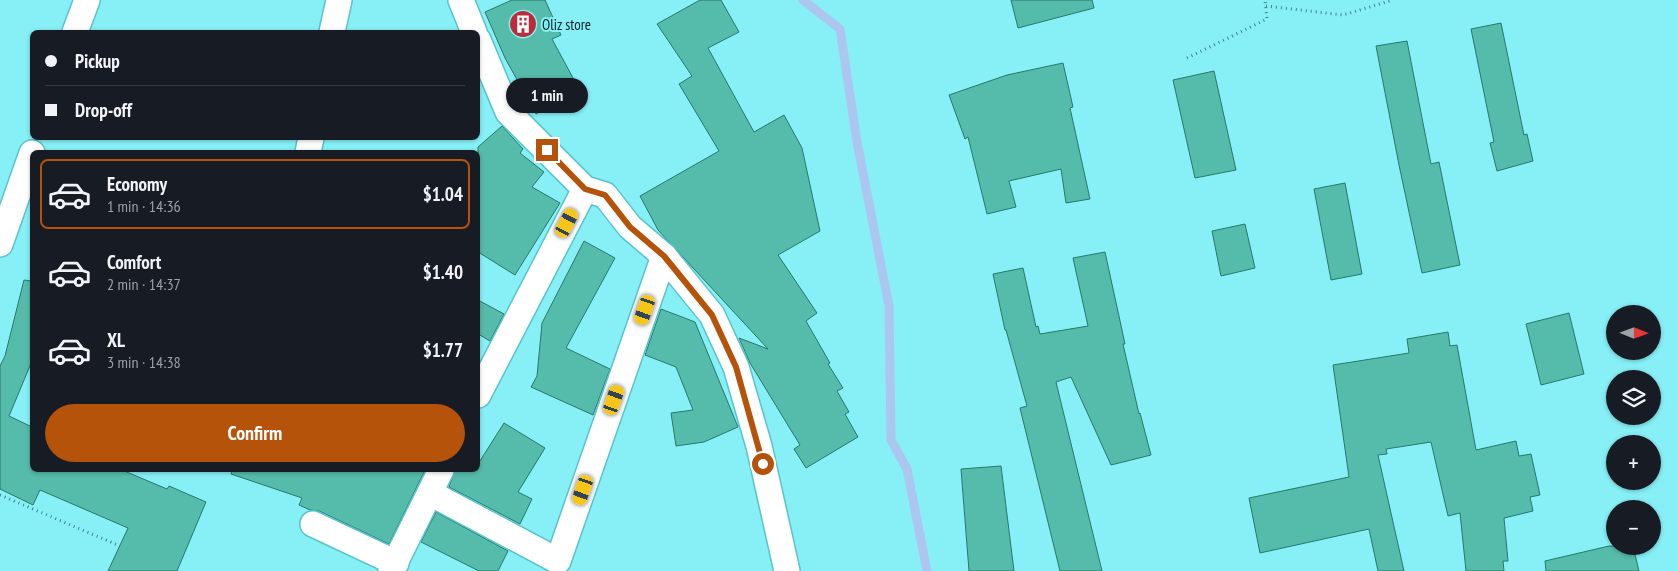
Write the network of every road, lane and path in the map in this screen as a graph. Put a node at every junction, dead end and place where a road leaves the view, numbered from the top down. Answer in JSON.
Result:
{"nodes":[{"id":1,"x":87,"y":0,"type":"edge"},
{"id":2,"x":339,"y":0,"type":"edge"},
{"id":3,"x":460,"y":0,"type":"edge"},
{"id":4,"x":1265,"y":0,"type":"edge"},
{"id":5,"x":1392,"y":0,"type":"edge"},
{"id":6,"x":1266,"y":6,"type":"junction"},
{"id":7,"x":76,"y":30,"type":"edge"},
{"id":8,"x":332,"y":30,"type":"edge"},
{"id":9,"x":473,"y":30,"type":"edge"},
{"id":10,"x":480,"y":45,"type":"edge"},
{"id":11,"x":1187,"y":58,"type":"dead end"},
{"id":12,"x":30,"y":161,"type":"edge"},
{"id":13,"x":585,"y":189,"type":"junction"},
{"id":14,"x":0,"y":244,"type":"edge"},
{"id":15,"x":664,"y":256,"type":"junction"},
{"id":16,"x":481,"y":380,"type":"edge"},
{"id":17,"x":440,"y":472,"type":"edge"},
{"id":18,"x":430,"y":493,"type":"junction"},
{"id":19,"x":0,"y":494,"type":"edge"},
{"id":20,"x":313,"y":524,"type":"dead end"},
{"id":21,"x":120,"y":546,"type":"dead end"},
{"id":22,"x":394,"y":567,"type":"edge"},
{"id":23,"x":787,"y":571,"type":"edge"}],
"edges":[{"from":1,"to":7,"type":"street"},
{"from":2,"to":8,"type":"street"},
{"from":3,"to":9,"type":"street"},
{"from":4,"to":6,"type":"path"},
{"from":5,"to":6,"type":"path"},
{"from":6,"to":11,"type":"path"},
{"from":10,"to":13,"type":"street"},
{"from":12,"to":14,"type":"street"},
{"from":13,"to":15,"type":"street"},
{"from":13,"to":16,"type":"street"},
{"from":15,"to":18,"type":"street"},
{"from":15,"to":23,"type":"street"},
{"from":17,"to":18,"type":"street"},
{"from":18,"to":22,"type":"street"},
{"from":19,"to":21,"type":"path"},
{"from":20,"to":22,"type":"street"}]}
